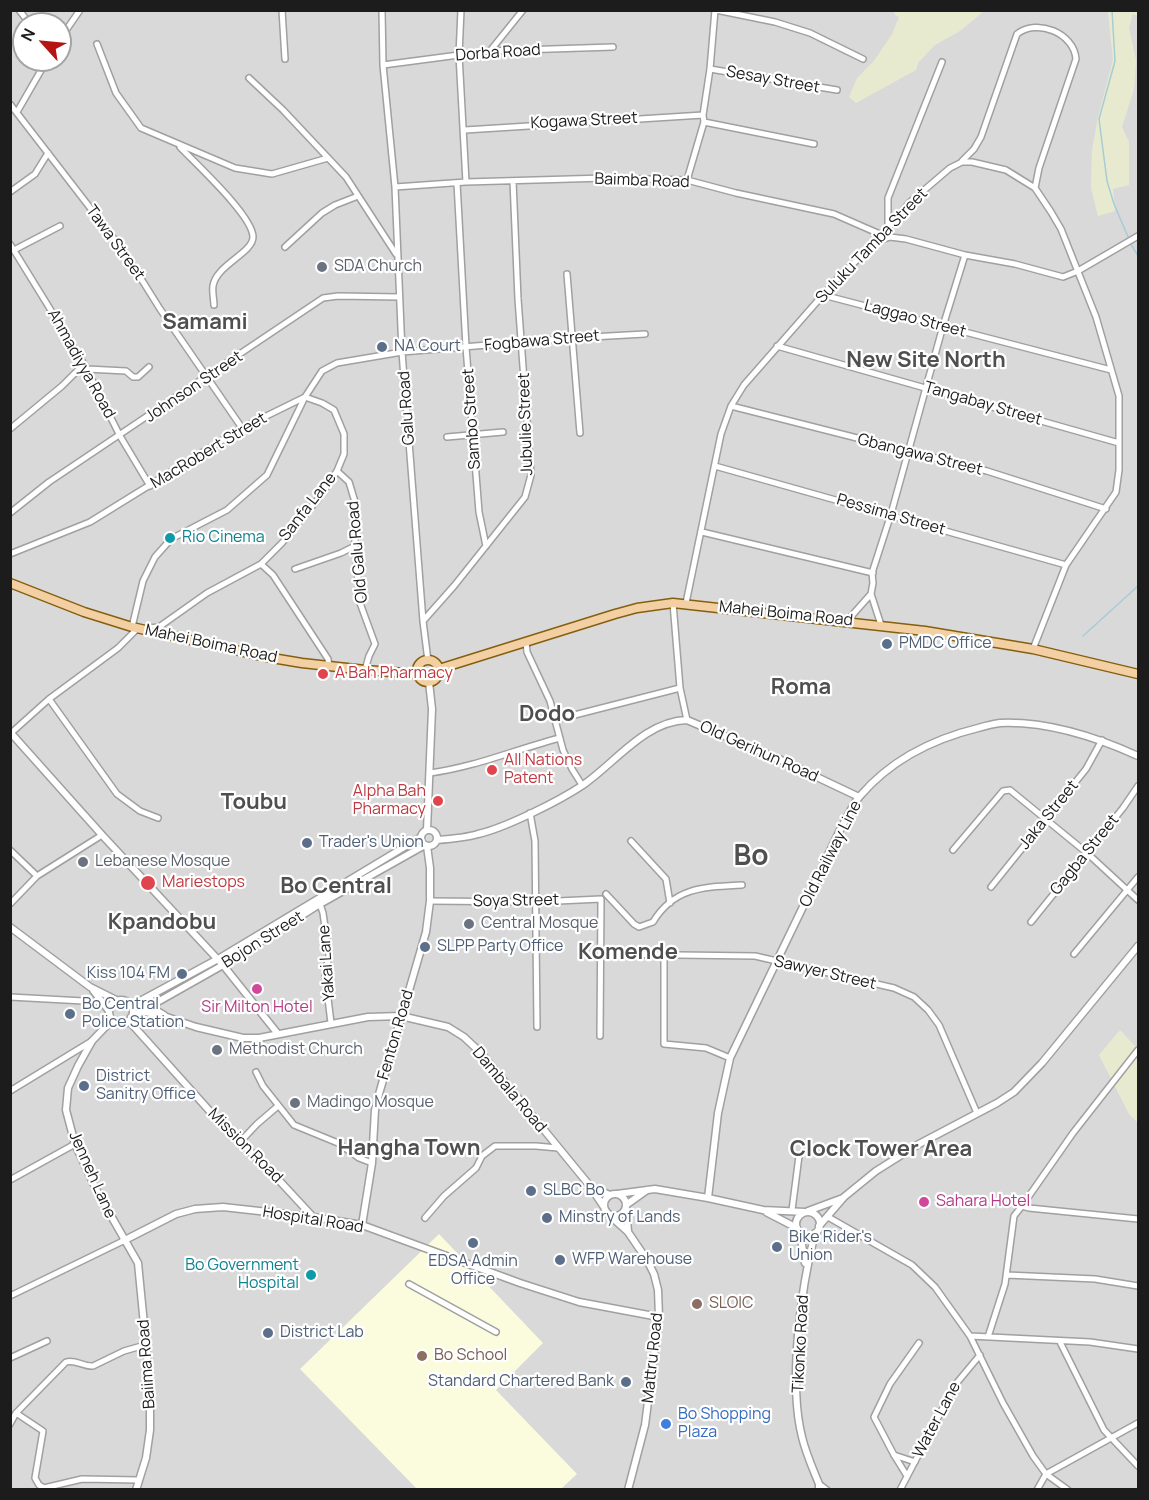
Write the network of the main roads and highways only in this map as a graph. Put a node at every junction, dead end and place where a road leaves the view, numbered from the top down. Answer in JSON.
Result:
{"nodes":[{"id":1,"x":10,"y":583,"type":"edge"},
{"id":2,"x":439,"y":669,"type":"junction"},
{"id":3,"x":418,"y":674,"type":"junction"},
{"id":4,"x":1138,"y":674,"type":"edge"}],
"edges":[{"from":1,"to":3,"type":"main road","name":"Mahei Boima Road"},
{"from":2,"to":3,"type":"main road"},
{"from":2,"to":3,"type":"main road"},
{"from":2,"to":4,"type":"main road","name":"Mahei Boima Road"}]}
